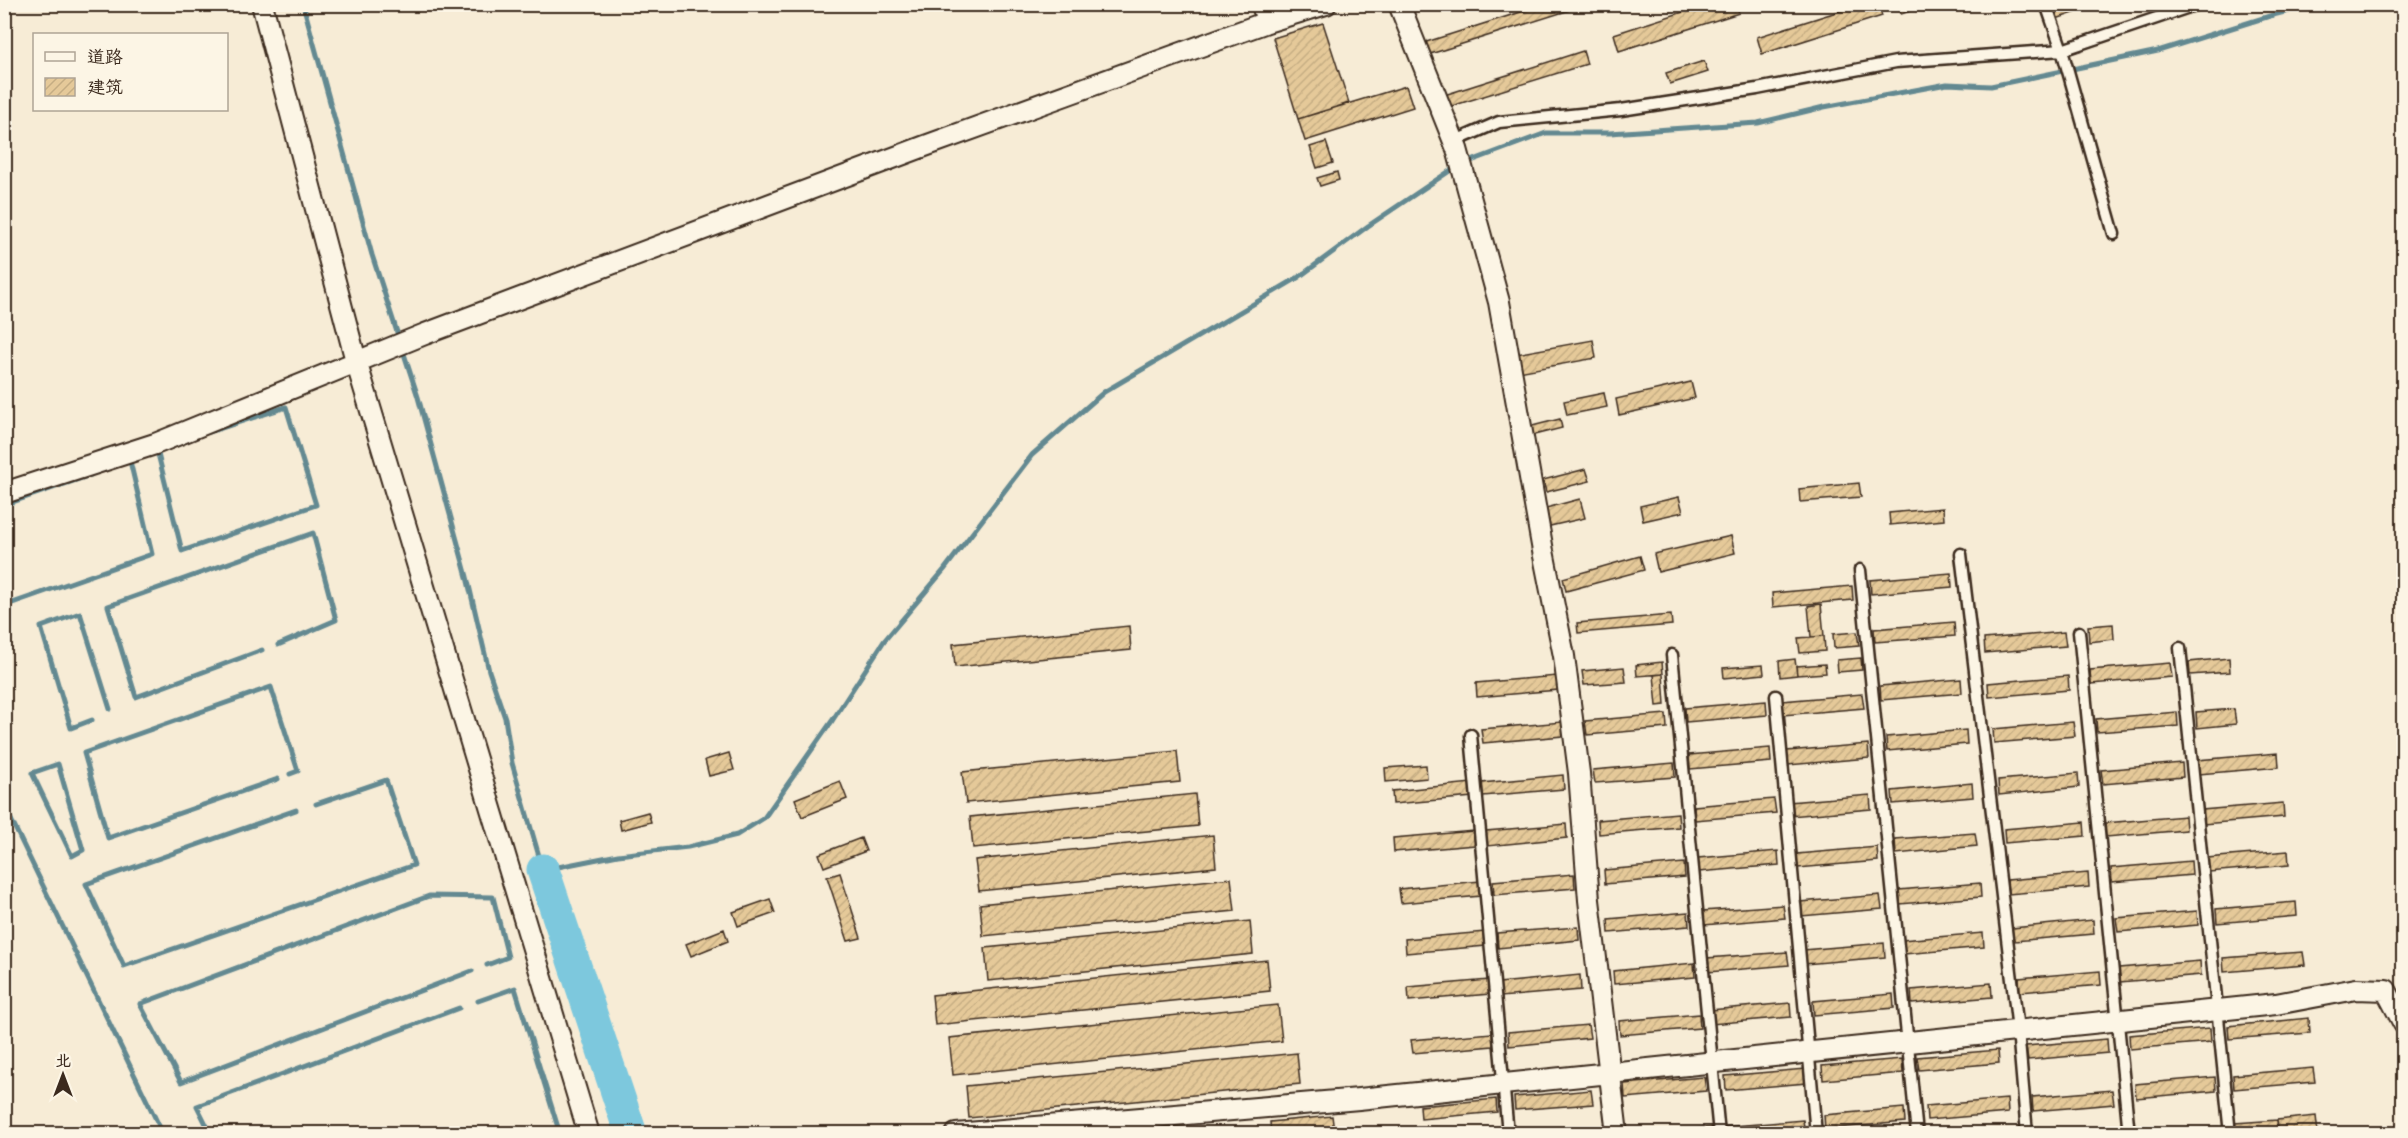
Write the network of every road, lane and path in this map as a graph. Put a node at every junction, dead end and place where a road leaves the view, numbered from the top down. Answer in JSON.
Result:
{"nodes":[{"id":1,"x":261,"y":4,"type":"edge"},
{"id":2,"x":1326,"y":4,"type":"edge"},
{"id":3,"x":1399,"y":4,"type":"edge"},
{"id":4,"x":2046,"y":4,"type":"edge"},
{"id":5,"x":2198,"y":4,"type":"edge"},
{"id":6,"x":1265,"y":13,"type":"edge"},
{"id":7,"x":2062,"y":54,"type":"junction"},
{"id":8,"x":1455,"y":145,"type":"junction"},
{"id":9,"x":2114,"y":234,"type":"dead end"},
{"id":10,"x":356,"y":361,"type":"junction"},
{"id":11,"x":4,"y":493,"type":"edge"},
{"id":12,"x":1961,"y":554,"type":"dead end"},
{"id":13,"x":1860,"y":570,"type":"dead end"},
{"id":14,"x":2079,"y":632,"type":"dead end"},
{"id":15,"x":2180,"y":648,"type":"dead end"},
{"id":16,"x":1672,"y":655,"type":"dead end"},
{"id":17,"x":1776,"y":696,"type":"dead end"},
{"id":18,"x":1471,"y":735,"type":"dead end"},
{"id":19,"x":2217,"y":1010,"type":"junction"},
{"id":20,"x":2116,"y":1020,"type":"junction"},
{"id":21,"x":2403,"y":1024,"type":"edge"},
{"id":22,"x":2018,"y":1030,"type":"junction"},
{"id":23,"x":1909,"y":1042,"type":"junction"},
{"id":24,"x":1807,"y":1053,"type":"junction"},
{"id":25,"x":1713,"y":1062,"type":"junction"},
{"id":26,"x":1610,"y":1073,"type":"junction"},
{"id":27,"x":1502,"y":1084,"type":"junction"},
{"id":28,"x":589,"y":1134,"type":"edge"},
{"id":29,"x":956,"y":1134,"type":"edge"},
{"id":30,"x":1508,"y":1134,"type":"edge"},
{"id":31,"x":1617,"y":1134,"type":"edge"},
{"id":32,"x":1719,"y":1134,"type":"edge"},
{"id":33,"x":1816,"y":1134,"type":"edge"},
{"id":34,"x":1917,"y":1134,"type":"edge"},
{"id":35,"x":2027,"y":1134,"type":"edge"},
{"id":36,"x":2129,"y":1134,"type":"edge"},
{"id":37,"x":2230,"y":1134,"type":"edge"}],
"edges":[{"from":1,"to":10,"type":"street"},
{"from":2,"to":6,"type":"street"},
{"from":3,"to":8,"type":"street"},
{"from":4,"to":7,"type":"lane"},
{"from":5,"to":7,"type":"lane"},
{"from":6,"to":10,"type":"street"},
{"from":7,"to":8,"type":"lane"},
{"from":7,"to":9,"type":"lane"},
{"from":8,"to":26,"type":"street"},
{"from":10,"to":11,"type":"street"},
{"from":10,"to":28,"type":"street"},
{"from":12,"to":22,"type":"lane"},
{"from":13,"to":23,"type":"lane"},
{"from":14,"to":20,"type":"lane"},
{"from":15,"to":19,"type":"lane"},
{"from":16,"to":25,"type":"lane"},
{"from":17,"to":24,"type":"lane"},
{"from":18,"to":27,"type":"lane"},
{"from":19,"to":20,"type":"street"},
{"from":19,"to":21,"type":"street"},
{"from":19,"to":37,"type":"lane"},
{"from":20,"to":22,"type":"street"},
{"from":20,"to":36,"type":"lane"},
{"from":22,"to":23,"type":"street"},
{"from":22,"to":35,"type":"lane"},
{"from":23,"to":24,"type":"street"},
{"from":23,"to":34,"type":"lane"},
{"from":24,"to":25,"type":"street"},
{"from":24,"to":33,"type":"lane"},
{"from":25,"to":26,"type":"street"},
{"from":25,"to":32,"type":"lane"},
{"from":26,"to":27,"type":"street"},
{"from":26,"to":31,"type":"street"},
{"from":27,"to":29,"type":"street"},
{"from":27,"to":30,"type":"lane"}]}
